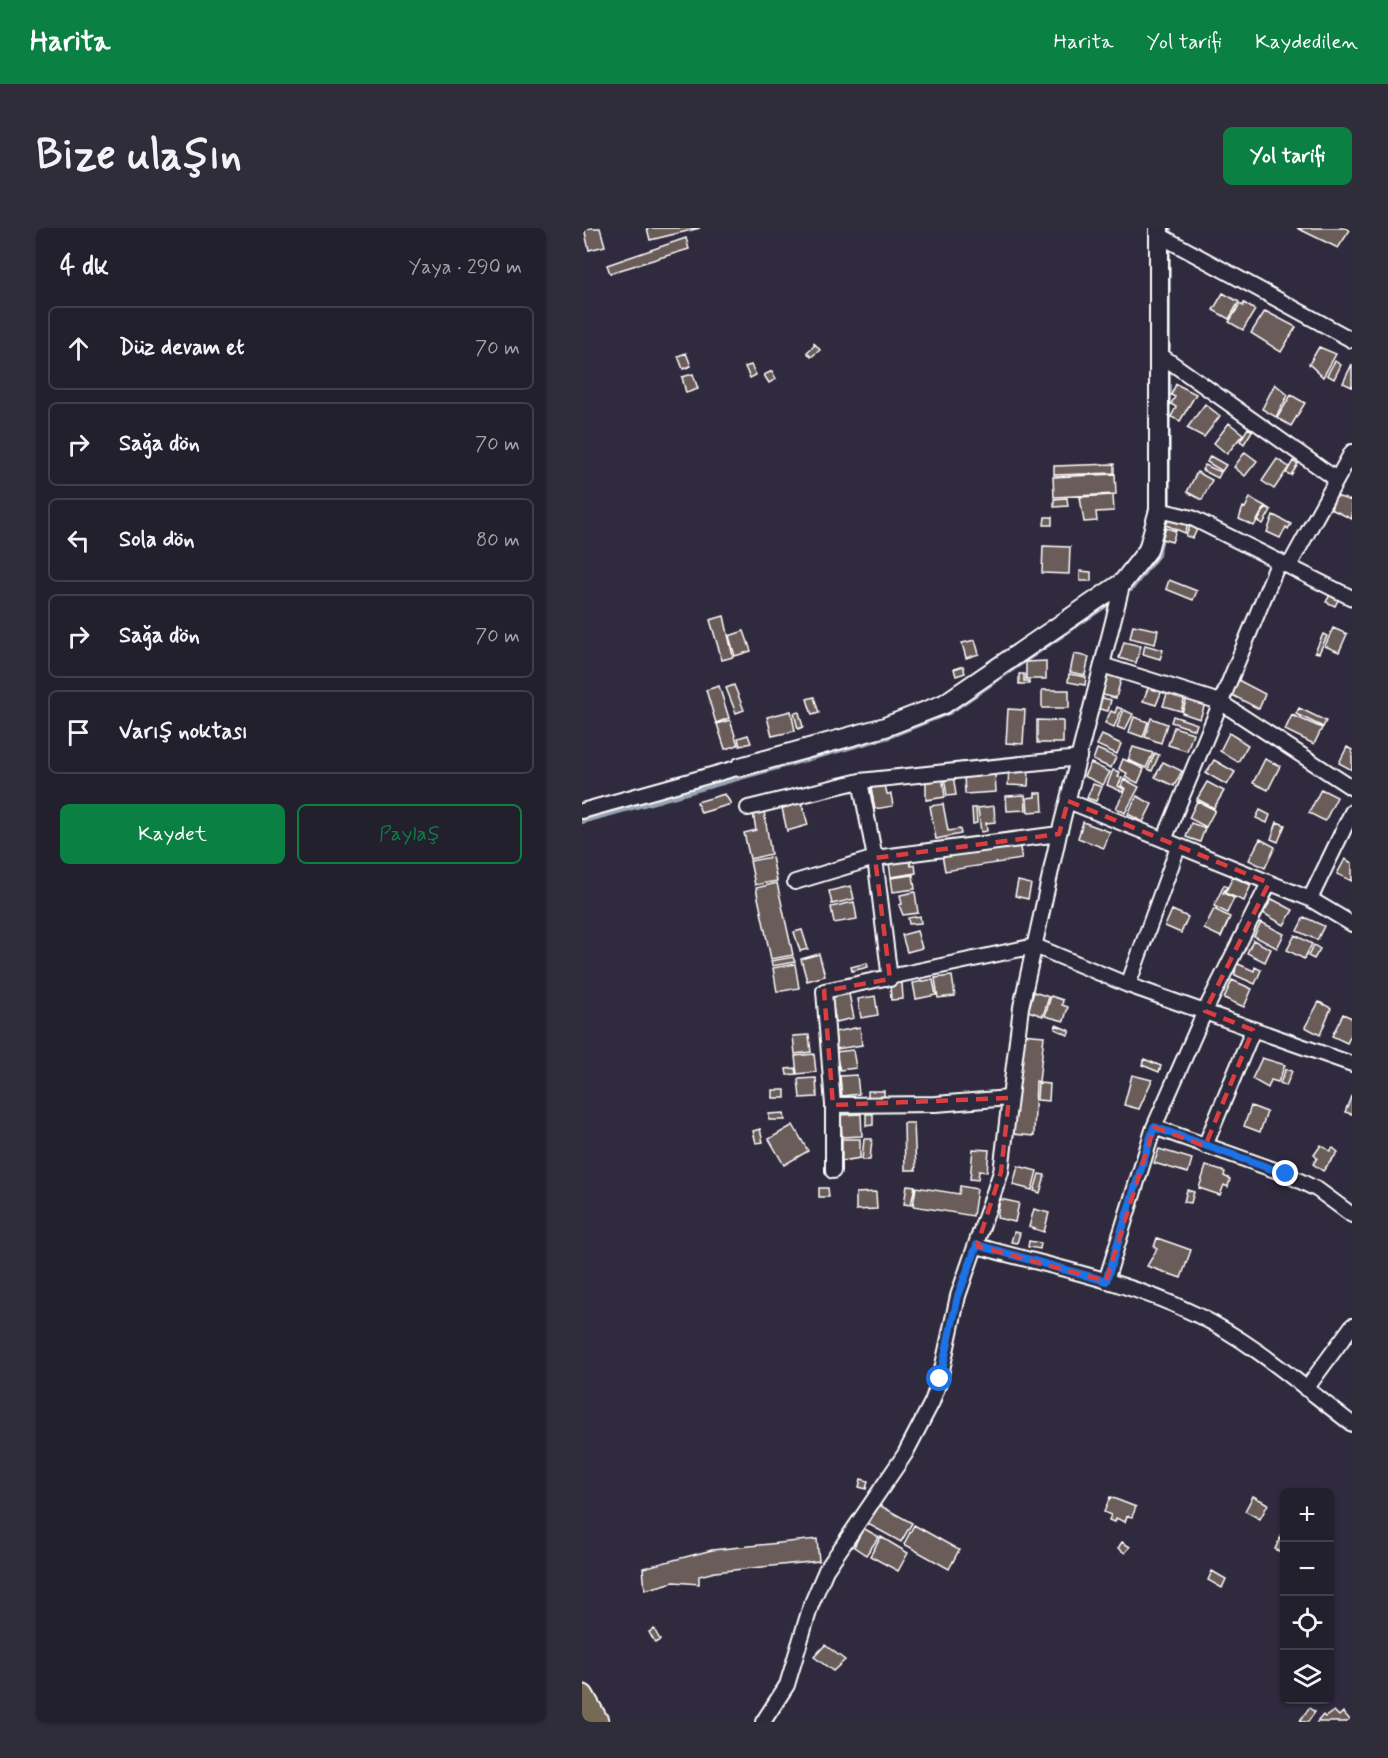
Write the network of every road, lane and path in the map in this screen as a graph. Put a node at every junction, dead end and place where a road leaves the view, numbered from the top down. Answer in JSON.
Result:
{"nodes":[{"id":1,"x":1159,"y":232,"type":"edge"},
{"id":2,"x":1352,"y":340,"type":"edge"},
{"id":3,"x":1159,"y":354,"type":"junction"},
{"id":4,"x":1352,"y":452,"type":"edge"},
{"id":5,"x":1335,"y":479,"type":"junction"},
{"id":6,"x":1159,"y":510,"type":"junction"},
{"id":7,"x":1284,"y":564,"type":"junction"},
{"id":8,"x":1123,"y":582,"type":"junction"},
{"id":9,"x":1352,"y":598,"type":"edge"},
{"id":10,"x":1102,"y":665,"type":"junction"},
{"id":11,"x":1220,"y":702,"type":"junction"},
{"id":12,"x":1078,"y":758,"type":"junction"},
{"id":13,"x":740,"y":767,"type":"joint"},
{"id":14,"x":860,"y":781,"type":"junction"},
{"id":15,"x":1352,"y":788,"type":"edge"},
{"id":16,"x":1068,"y":801,"type":"junction"},
{"id":17,"x":748,"y":808,"type":"dead end"},
{"id":18,"x":582,"y":811,"type":"edge"},
{"id":19,"x":1352,"y":813,"type":"edge"},
{"id":20,"x":1059,"y":834,"type":"junction"},
{"id":21,"x":1164,"y":840,"type":"junction"},
{"id":22,"x":1178,"y":847,"type":"junction"},
{"id":23,"x":875,"y":858,"type":"junction"},
{"id":24,"x":795,"y":882,"type":"dead end"},
{"id":25,"x":1269,"y":883,"type":"junction"},
{"id":26,"x":1310,"y":899,"type":"junction"},
{"id":27,"x":1352,"y":924,"type":"edge"},
{"id":28,"x":1035,"y":946,"type":"junction"},
{"id":29,"x":890,"y":978,"type":"junction"},
{"id":30,"x":1128,"y":985,"type":"junction"},
{"id":31,"x":1204,"y":1011,"type":"junction"},
{"id":32,"x":1254,"y":1030,"type":"junction"},
{"id":33,"x":1352,"y":1064,"type":"edge"},
{"id":34,"x":1009,"y":1098,"type":"junction"},
{"id":35,"x":833,"y":1105,"type":"junction"},
{"id":36,"x":1154,"y":1127,"type":"junction"},
{"id":37,"x":1205,"y":1146,"type":"junction"},
{"id":38,"x":833,"y":1171,"type":"dead end"},
{"id":39,"x":1352,"y":1215,"type":"edge"},
{"id":40,"x":977,"y":1245,"type":"junction"},
{"id":41,"x":1106,"y":1281,"type":"junction"},
{"id":42,"x":1352,"y":1326,"type":"edge"},
{"id":43,"x":1306,"y":1389,"type":"junction"},
{"id":44,"x":1352,"y":1424,"type":"edge"},
{"id":45,"x":582,"y":1697,"type":"edge"},
{"id":46,"x":596,"y":1722,"type":"edge"},
{"id":47,"x":763,"y":1722,"type":"edge"}],
"edges":[{"from":1,"to":2,"type":"street"},
{"from":1,"to":3,"type":"street"},
{"from":3,"to":5,"type":"street"},
{"from":3,"to":6,"type":"street"},
{"from":4,"to":5,"type":"street"},
{"from":5,"to":7,"type":"street"},
{"from":6,"to":7,"type":"street"},
{"from":6,"to":8,"type":"street"},
{"from":7,"to":9,"type":"street"},
{"from":7,"to":11,"type":"street"},
{"from":8,"to":10,"type":"street"},
{"from":8,"to":13,"type":"street"},
{"from":10,"to":11,"type":"street"},
{"from":10,"to":12,"type":"street"},
{"from":11,"to":15,"type":"street"},
{"from":11,"to":21,"type":"street"},
{"from":12,"to":14,"type":"street"},
{"from":12,"to":16,"type":"street"},
{"from":13,"to":18,"type":"street"},
{"from":14,"to":17,"type":"street"},
{"from":14,"to":23,"type":"street"},
{"from":16,"to":20,"type":"street"},
{"from":16,"to":21,"type":"street"},
{"from":19,"to":26,"type":"street"},
{"from":20,"to":23,"type":"street"},
{"from":20,"to":28,"type":"street"},
{"from":21,"to":22,"type":"street"},
{"from":22,"to":25,"type":"street"},
{"from":22,"to":30,"type":"street"},
{"from":23,"to":24,"type":"street"},
{"from":23,"to":29,"type":"street"},
{"from":25,"to":26,"type":"street"},
{"from":25,"to":31,"type":"street"},
{"from":26,"to":27,"type":"street"},
{"from":28,"to":29,"type":"street"},
{"from":28,"to":30,"type":"street"},
{"from":28,"to":34,"type":"street"},
{"from":29,"to":35,"type":"street"},
{"from":30,"to":31,"type":"street"},
{"from":31,"to":32,"type":"street"},
{"from":31,"to":36,"type":"street"},
{"from":32,"to":33,"type":"street"},
{"from":32,"to":37,"type":"street"},
{"from":34,"to":35,"type":"street"},
{"from":34,"to":40,"type":"street"},
{"from":35,"to":38,"type":"street"},
{"from":36,"to":37,"type":"street"},
{"from":36,"to":41,"type":"street"},
{"from":37,"to":39,"type":"street"},
{"from":40,"to":41,"type":"street"},
{"from":40,"to":47,"type":"street"},
{"from":41,"to":43,"type":"street"},
{"from":42,"to":43,"type":"street"},
{"from":43,"to":44,"type":"street"},
{"from":45,"to":46,"type":"highway"}]}
